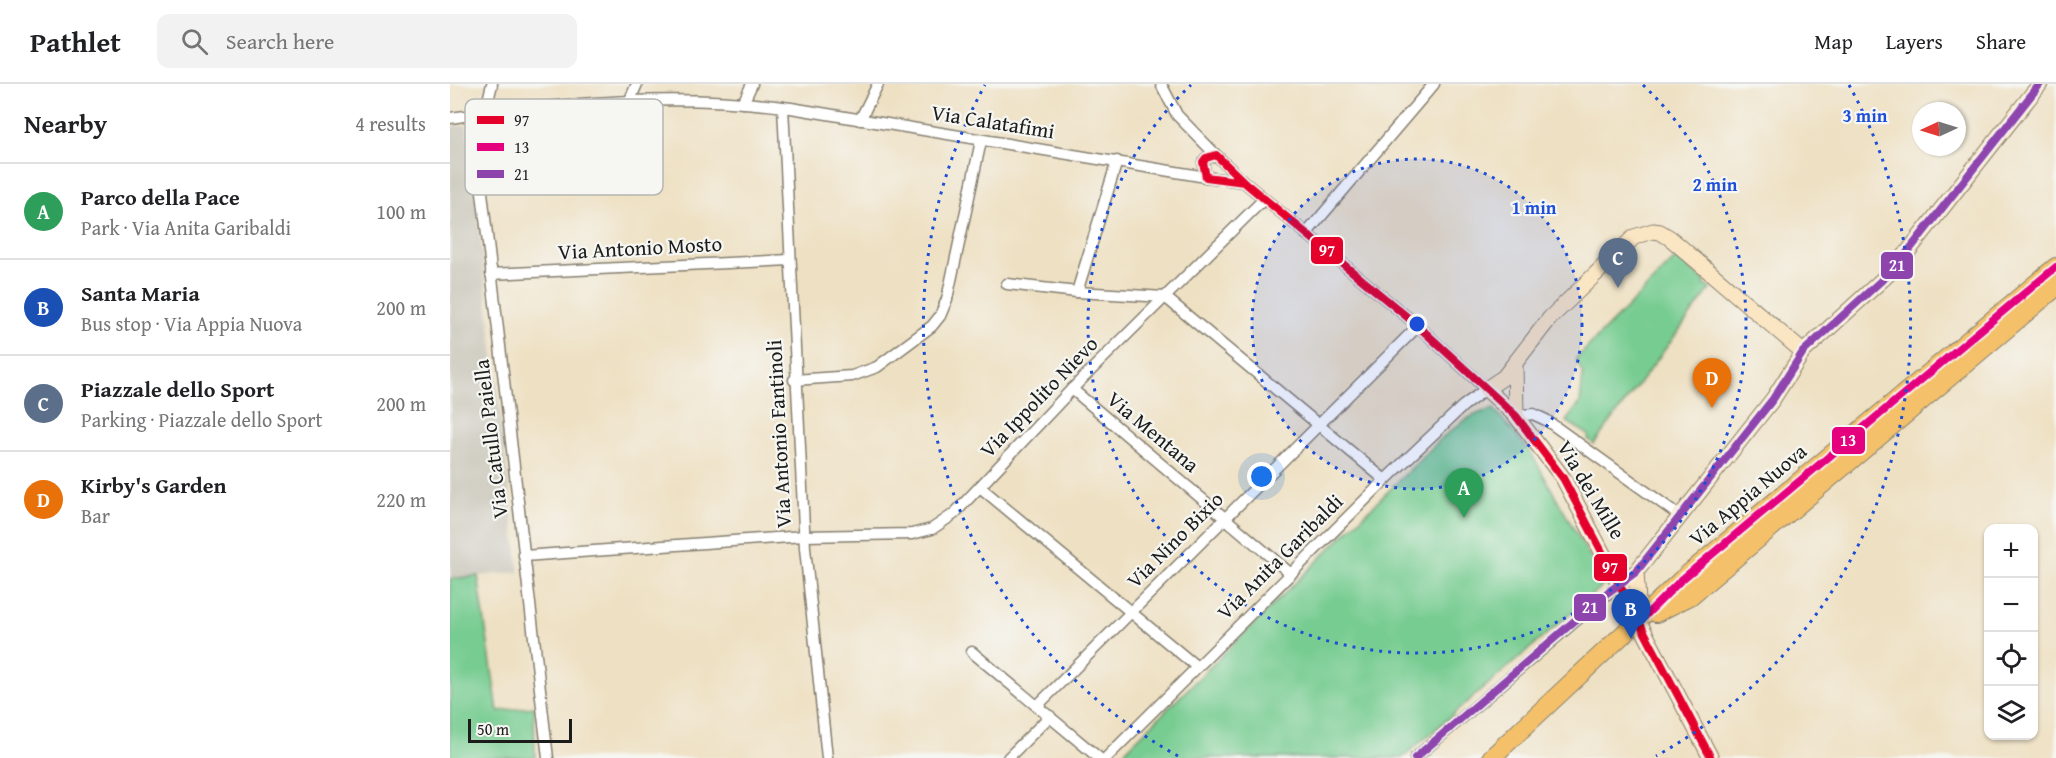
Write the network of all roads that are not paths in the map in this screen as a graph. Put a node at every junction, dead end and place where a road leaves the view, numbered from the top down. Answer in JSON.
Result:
{"nodes":[{"id":1,"x":492,"y":84,"type":"edge"},
{"id":2,"x":637,"y":84,"type":"edge"},
{"id":3,"x":752,"y":84,"type":"edge"},
{"id":4,"x":878,"y":84,"type":"edge"},
{"id":5,"x":1161,"y":84,"type":"edge"},
{"id":6,"x":1434,"y":84,"type":"edge"},
{"id":7,"x":2040,"y":84,"type":"edge"},
{"id":8,"x":488,"y":99,"type":"edge"},
{"id":9,"x":630,"y":99,"type":"edge"},
{"id":10,"x":663,"y":102,"type":"edge"},
{"id":11,"x":743,"y":103,"type":"junction"},
{"id":12,"x":783,"y":107,"type":"junction"},
{"id":13,"x":465,"y":116,"type":"edge"},
{"id":14,"x":450,"y":118,"type":"edge"},
{"id":15,"x":860,"y":120,"type":"junction"},
{"id":16,"x":1199,"y":140,"type":"junction"},
{"id":17,"x":981,"y":141,"type":"junction"},
{"id":18,"x":1216,"y":155,"type":"junction"},
{"id":19,"x":1117,"y":161,"type":"junction"},
{"id":20,"x":1203,"y":162,"type":"junction"},
{"id":21,"x":1206,"y":177,"type":"junction"},
{"id":22,"x":1244,"y":182,"type":"junction"},
{"id":23,"x":482,"y":195,"type":"edge"},
{"id":24,"x":1264,"y":199,"type":"junction"},
{"id":25,"x":1306,"y":234,"type":"junction"},
{"id":26,"x":790,"y":260,"type":"junction"},
{"id":27,"x":2056,"y":267,"type":"edge"},
{"id":28,"x":491,"y":274,"type":"junction"},
{"id":29,"x":1007,"y":284,"type":"dead end"},
{"id":30,"x":2056,"y":287,"type":"edge"},
{"id":31,"x":1077,"y":292,"type":"junction"},
{"id":32,"x":1165,"y":297,"type":"junction"},
{"id":33,"x":1418,"y":326,"type":"junction"},
{"id":34,"x":1803,"y":352,"type":"junction"},
{"id":35,"x":1515,"y":363,"type":"junction"},
{"id":36,"x":794,"y":380,"type":"junction"},
{"id":37,"x":1072,"y":389,"type":"junction"},
{"id":38,"x":1486,"y":389,"type":"junction"},
{"id":39,"x":1516,"y":416,"type":"junction"},
{"id":40,"x":1319,"y":423,"type":"junction"},
{"id":41,"x":1385,"y":480,"type":"junction"},
{"id":42,"x":980,"y":487,"type":"junction"},
{"id":43,"x":1680,"y":516,"type":"junction"},
{"id":44,"x":1225,"y":518,"type":"junction"},
{"id":45,"x":804,"y":536,"type":"junction"},
{"id":46,"x":524,"y":556,"type":"junction"},
{"id":47,"x":1636,"y":572,"type":"junction"},
{"id":48,"x":1291,"y":574,"type":"junction"},
{"id":49,"x":1620,"y":583,"type":"junction"},
{"id":50,"x":1131,"y":612,"type":"junction"},
{"id":51,"x":1639,"y":622,"type":"junction"},
{"id":52,"x":972,"y":652,"type":"dead end"},
{"id":53,"x":1197,"y":667,"type":"junction"},
{"id":54,"x":1037,"y":706,"type":"junction"},
{"id":55,"x":1050,"y":716,"type":"junction"},
{"id":56,"x":1515,"y":735,"type":"junction"},
{"id":57,"x":548,"y":758,"type":"edge"},
{"id":58,"x":826,"y":758,"type":"edge"},
{"id":59,"x":1008,"y":758,"type":"edge"},
{"id":60,"x":1099,"y":758,"type":"edge"},
{"id":61,"x":1106,"y":758,"type":"edge"},
{"id":62,"x":1415,"y":758,"type":"edge"},
{"id":63,"x":1485,"y":758,"type":"edge"},
{"id":64,"x":1491,"y":758,"type":"edge"},
{"id":65,"x":1711,"y":758,"type":"edge"}],
"edges":[{"from":1,"to":8,"type":"street"},
{"from":2,"to":9,"type":"street"},
{"from":3,"to":11,"type":"street"},
{"from":4,"to":15,"type":"street"},
{"from":5,"to":16,"type":"street","name":"Via dei Mille"},
{"from":6,"to":25,"type":"street"},
{"from":7,"to":34,"type":"street"},
{"from":10,"to":11,"type":"street","name":"Via Calatafimi"},
{"from":11,"to":12,"type":"street","name":"Via Calatafimi"},
{"from":12,"to":15,"type":"street","name":"Via Calatafimi"},
{"from":12,"to":26,"type":"street","name":"Via Antonio Fantinoli"},
{"from":13,"to":14,"type":"street","name":"Via Calatafimi"},
{"from":15,"to":17,"type":"street","name":"Via Calatafimi"},
{"from":16,"to":18,"type":"street","name":"Via dei Mille"},
{"from":16,"to":20,"type":"street"},
{"from":17,"to":19,"type":"street","name":"Via Calatafimi"},
{"from":17,"to":36,"type":"street"},
{"from":18,"to":20,"type":"street"},
{"from":18,"to":22,"type":"street","name":"Via dei Mille"},
{"from":19,"to":21,"type":"street","name":"Via Calatafimi"},
{"from":19,"to":31,"type":"street"},
{"from":20,"to":21,"type":"street"},
{"from":21,"to":22,"type":"street"},
{"from":22,"to":24,"type":"street","name":"Via dei Mille"},
{"from":23,"to":28,"type":"street","name":"Via Catullo Paiella"},
{"from":24,"to":25,"type":"street","name":"Via dei Mille"},
{"from":24,"to":32,"type":"street","name":"Via Ippolito Nievo"},
{"from":25,"to":33,"type":"street","name":"Via dei Mille"},
{"from":26,"to":28,"type":"street","name":"Via Antonio Mosto"},
{"from":26,"to":36,"type":"street","name":"Via Antonio Fantinoli"},
{"from":27,"to":51,"type":"main road","name":"Via Appia Nuova"},
{"from":28,"to":46,"type":"street","name":"Via Catullo Paiella"},
{"from":29,"to":31,"type":"street"},
{"from":30,"to":51,"type":"main road","name":"Via Appia Nuova"},
{"from":31,"to":32,"type":"street"},
{"from":32,"to":37,"type":"street","name":"Via Ippolito Nievo"},
{"from":32,"to":40,"type":"street"},
{"from":33,"to":38,"type":"street","name":"Via dei Mille"},
{"from":33,"to":40,"type":"street","name":"Via Nino Bixio"},
{"from":34,"to":35,"type":"street"},
{"from":34,"to":43,"type":"street"},
{"from":35,"to":38,"type":"street"},
{"from":35,"to":39,"type":"street"},
{"from":36,"to":45,"type":"street","name":"Via Antonio Fantinoli"},
{"from":37,"to":42,"type":"street","name":"Via Ippolito Nievo"},
{"from":37,"to":44,"type":"street","name":"Via Mentana"},
{"from":38,"to":39,"type":"street","name":"Via dei Mille"},
{"from":38,"to":41,"type":"street","name":"Via Anita Garibaldi"},
{"from":39,"to":43,"type":"street","name":"Via dei Mille"},
{"from":39,"to":49,"type":"street","name":"Via dei Mille"},
{"from":40,"to":41,"type":"street"},
{"from":40,"to":44,"type":"street","name":"Via Nino Bixio"},
{"from":41,"to":48,"type":"street","name":"Via Anita Garibaldi"},
{"from":42,"to":45,"type":"street","name":"Via Ippolito Nievo"},
{"from":42,"to":50,"type":"street"},
{"from":43,"to":47,"type":"street"},
{"from":44,"to":48,"type":"street","name":"Via Mentana"},
{"from":44,"to":50,"type":"street","name":"Via Nino Bixio"},
{"from":45,"to":46,"type":"street","name":"Via Ippolito Nievo"},
{"from":45,"to":58,"type":"street","name":"Via Antonio Fantinoli"},
{"from":46,"to":57,"type":"street","name":"Via Catullo Paiella"},
{"from":47,"to":49,"type":"street"},
{"from":47,"to":51,"type":"street"},
{"from":48,"to":53,"type":"street","name":"Via Anita Garibaldi"},
{"from":49,"to":51,"type":"street","name":"Via dei Mille"},
{"from":49,"to":62,"type":"street"},
{"from":50,"to":53,"type":"street"},
{"from":50,"to":54,"type":"street","name":"Via Nino Bixio"},
{"from":51,"to":56,"type":"main road","name":"Via Appia Nuova"},
{"from":51,"to":65,"type":"street","name":"Via dei Mille"},
{"from":52,"to":54,"type":"street"},
{"from":53,"to":61,"type":"street","name":"Via Anita Garibaldi"},
{"from":54,"to":55,"type":"street"},
{"from":55,"to":59,"type":"street"},
{"from":55,"to":60,"type":"street"},
{"from":56,"to":63,"type":"main road","name":"Via Appia Nuova"},
{"from":56,"to":64,"type":"main road","name":"Via Appia Nuova"}]}
